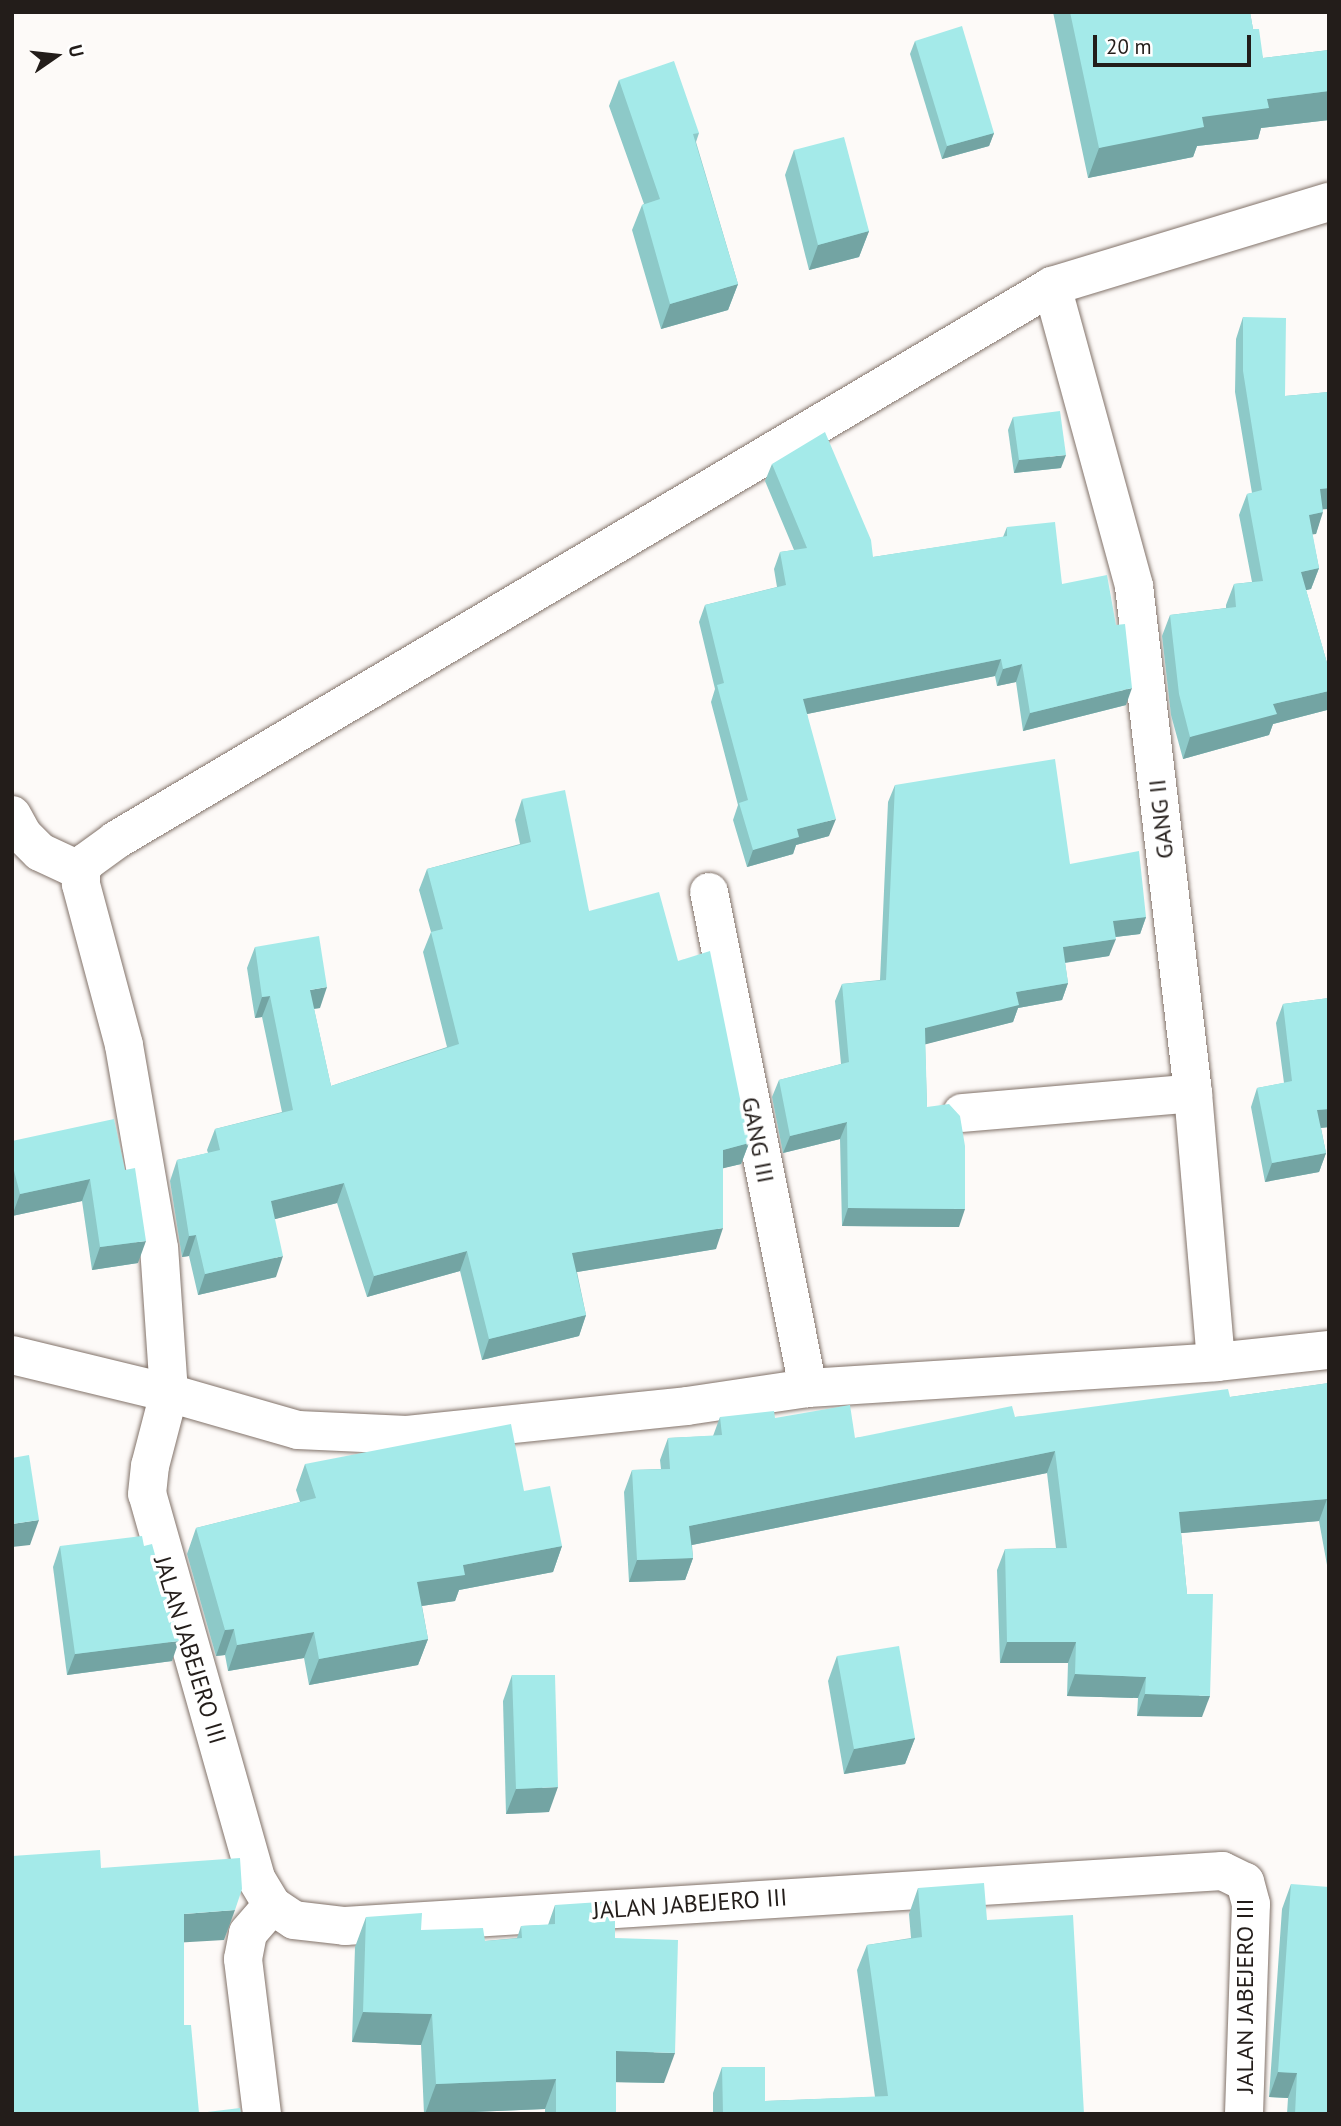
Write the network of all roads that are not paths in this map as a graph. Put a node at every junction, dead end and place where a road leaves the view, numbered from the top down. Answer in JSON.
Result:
{"nodes":[{"id":1,"x":1329,"y":202,"type":"edge"},
{"id":2,"x":1052,"y":286,"type":"junction"},
{"id":3,"x":12,"y":815,"type":"edge"},
{"id":4,"x":81,"y":871,"type":"junction"},
{"id":5,"x":709,"y":892,"type":"dead end"},
{"id":6,"x":1193,"y":1093,"type":"junction"},
{"id":7,"x":962,"y":1114,"type":"edge"},
{"id":8,"x":1329,"y":1350,"type":"edge"},
{"id":9,"x":12,"y":1355,"type":"edge"},
{"id":10,"x":1216,"y":1362,"type":"junction"},
{"id":11,"x":808,"y":1388,"type":"junction"},
{"id":12,"x":169,"y":1393,"type":"junction"},
{"id":13,"x":272,"y":1905,"type":"junction"},
{"id":14,"x":262,"y":2114,"type":"edge"},
{"id":15,"x":1244,"y":2114,"type":"edge"}],
"edges":[{"from":1,"to":2,"type":"street"},
{"from":2,"to":4,"type":"street"},
{"from":2,"to":6,"type":"street","name":"GANG II"},
{"from":3,"to":4,"type":"street"},
{"from":4,"to":12,"type":"street","name":"JALAN JABEJERO III"},
{"from":5,"to":11,"type":"street","name":"GANG III"},
{"from":6,"to":7,"type":"street"},
{"from":6,"to":10,"type":"street","name":"GANG II"},
{"from":8,"to":10,"type":"street"},
{"from":9,"to":12,"type":"street"},
{"from":10,"to":11,"type":"street"},
{"from":11,"to":12,"type":"street"},
{"from":12,"to":13,"type":"street","name":"JALAN JABEJERO III"},
{"from":13,"to":14,"type":"street"},
{"from":13,"to":15,"type":"street","name":"JALAN JABEJERO III"}]}
